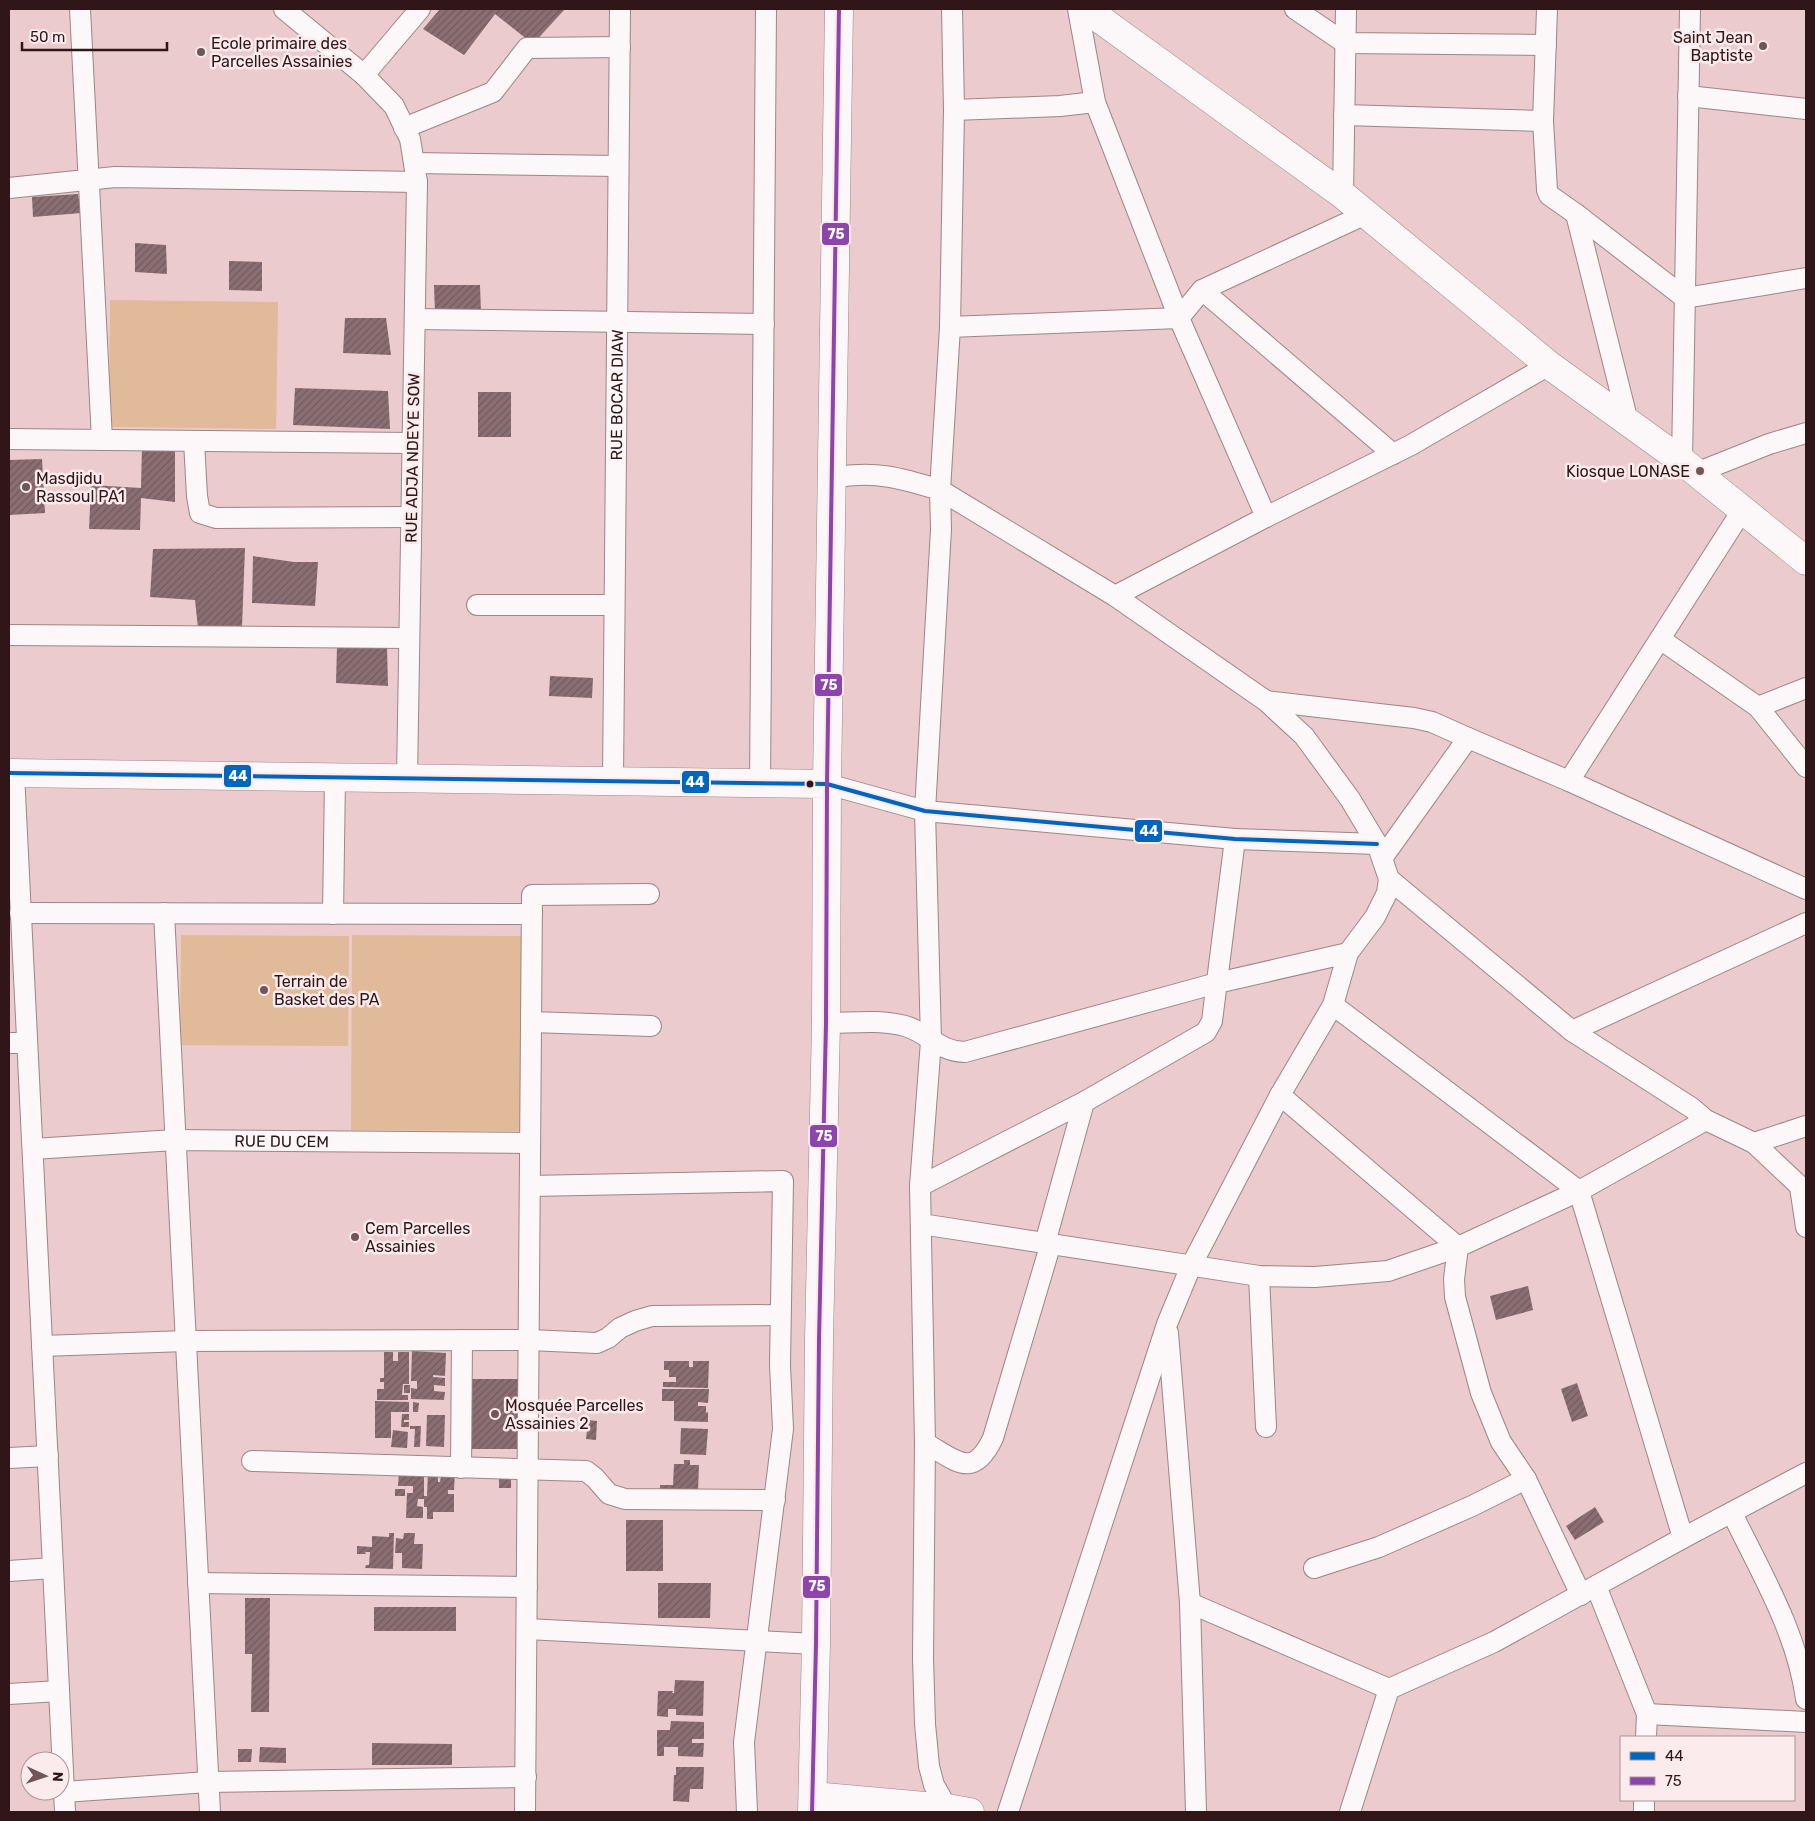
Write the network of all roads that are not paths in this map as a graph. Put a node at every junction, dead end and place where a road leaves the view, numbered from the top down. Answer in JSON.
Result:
{"nodes":[{"id":1,"x":80,"y":9,"type":"edge"},
{"id":2,"x":284,"y":9,"type":"edge"},
{"id":3,"x":420,"y":9,"type":"edge"},
{"id":4,"x":620,"y":9,"type":"edge"},
{"id":5,"x":766,"y":9,"type":"edge"},
{"id":6,"x":839,"y":9,"type":"edge"},
{"id":7,"x":952,"y":9,"type":"edge"},
{"id":8,"x":1078,"y":9,"type":"edge"},
{"id":9,"x":1087,"y":9,"type":"edge"},
{"id":10,"x":1295,"y":9,"type":"edge"},
{"id":11,"x":1346,"y":9,"type":"edge"},
{"id":12,"x":1547,"y":9,"type":"edge"},
{"id":13,"x":1690,"y":9,"type":"edge"},
{"id":14,"x":1345,"y":43,"type":"junction"},
{"id":15,"x":1546,"y":45,"type":"junction"},
{"id":16,"x":620,"y":47,"type":"junction"},
{"id":17,"x":364,"y":75,"type":"junction"},
{"id":18,"x":1688,"y":96,"type":"junction"},
{"id":19,"x":1095,"y":102,"type":"junction"},
{"id":20,"x":1806,"y":109,"type":"edge"},
{"id":21,"x":954,"y":110,"type":"junction"},
{"id":22,"x":1344,"y":115,"type":"junction"},
{"id":23,"x":1543,"y":121,"type":"junction"},
{"id":24,"x":407,"y":133,"type":"junction"},
{"id":25,"x":618,"y":166,"type":"junction"},
{"id":26,"x":416,"y":172,"type":"junction"},
{"id":27,"x":89,"y":180,"type":"junction"},
{"id":28,"x":9,"y":188,"type":"edge"},
{"id":29,"x":1343,"y":195,"type":"junction"},
{"id":30,"x":1366,"y":214,"type":"junction"},
{"id":31,"x":1576,"y":214,"type":"junction"},
{"id":32,"x":1806,"y":278,"type":"edge"},
{"id":33,"x":1202,"y":290,"type":"junction"},
{"id":34,"x":1685,"y":298,"type":"junction"},
{"id":35,"x":1178,"y":318,"type":"junction"},
{"id":36,"x":415,"y":319,"type":"junction"},
{"id":37,"x":617,"y":322,"type":"junction"},
{"id":38,"x":764,"y":324,"type":"junction"},
{"id":39,"x":950,"y":327,"type":"junction"},
{"id":40,"x":1549,"y":365,"type":"junction"},
{"id":41,"x":1628,"y":422,"type":"junction"},
{"id":42,"x":1806,"y":433,"type":"edge"},
{"id":43,"x":9,"y":439,"type":"edge"},
{"id":44,"x":102,"y":440,"type":"junction"},
{"id":45,"x":194,"y":441,"type":"junction"},
{"id":46,"x":412,"y":443,"type":"junction"},
{"id":47,"x":1393,"y":454,"type":"junction"},
{"id":48,"x":1689,"y":467,"type":"junction"},
{"id":49,"x":833,"y":478,"type":"junction"},
{"id":50,"x":940,"y":490,"type":"junction"},
{"id":51,"x":1743,"y":509,"type":"junction"},
{"id":52,"x":411,"y":517,"type":"junction"},
{"id":53,"x":1266,"y":517,"type":"junction"},
{"id":54,"x":1806,"y":561,"type":"edge"},
{"id":55,"x":1115,"y":596,"type":"junction"},
{"id":56,"x":477,"y":605,"type":"dead end"},
{"id":57,"x":614,"y":605,"type":"junction"},
{"id":58,"x":9,"y":635,"type":"edge"},
{"id":59,"x":409,"y":638,"type":"junction"},
{"id":60,"x":1660,"y":639,"type":"junction"},
{"id":61,"x":1806,"y":688,"type":"edge"},
{"id":62,"x":1266,"y":701,"type":"junction"},
{"id":63,"x":1758,"y":707,"type":"junction"},
{"id":64,"x":1468,"y":738,"type":"junction"},
{"id":65,"x":1806,"y":767,"type":"edge"},
{"id":66,"x":11,"y":773,"type":"edge"},
{"id":67,"x":335,"y":777,"type":"junction"},
{"id":68,"x":408,"y":778,"type":"junction"},
{"id":69,"x":613,"y":780,"type":"junction"},
{"id":70,"x":1569,"y":781,"type":"junction"},
{"id":71,"x":760,"y":783,"type":"junction"},
{"id":72,"x":827,"y":784,"type":"junction"},
{"id":73,"x":925,"y":811,"type":"junction"},
{"id":74,"x":1235,"y":839,"type":"junction"},
{"id":75,"x":1380,"y":851,"type":"junction"},
{"id":76,"x":1389,"y":879,"type":"junction"},
{"id":77,"x":1806,"y":889,"type":"edge"},
{"id":78,"x":649,"y":894,"type":"dead end"},
{"id":79,"x":20,"y":913,"type":"junction"},
{"id":80,"x":164,"y":913,"type":"junction"},
{"id":81,"x":333,"y":914,"type":"junction"},
{"id":82,"x":532,"y":914,"type":"junction"},
{"id":83,"x":1806,"y":923,"type":"edge"},
{"id":84,"x":1348,"y":953,"type":"junction"},
{"id":85,"x":1217,"y":983,"type":"junction"},
{"id":86,"x":1333,"y":1005,"type":"junction"},
{"id":87,"x":531,"y":1022,"type":"junction"},
{"id":88,"x":826,"y":1023,"type":"junction"},
{"id":89,"x":651,"y":1026,"type":"dead end"},
{"id":90,"x":1572,"y":1031,"type":"junction"},
{"id":91,"x":931,"y":1041,"type":"junction"},
{"id":92,"x":18,"y":1043,"type":"edge"},
{"id":93,"x":1280,"y":1095,"type":"junction"},
{"id":94,"x":1084,"y":1102,"type":"junction"},
{"id":95,"x":1706,"y":1120,"type":"junction"},
{"id":96,"x":1806,"y":1126,"type":"edge"},
{"id":97,"x":175,"y":1140,"type":"junction"},
{"id":98,"x":530,"y":1143,"type":"junction"},
{"id":99,"x":1754,"y":1143,"type":"junction"},
{"id":100,"x":33,"y":1149,"type":"junction"},
{"id":101,"x":530,"y":1186,"type":"junction"},
{"id":102,"x":920,"y":1186,"type":"junction"},
{"id":103,"x":1803,"y":1190,"type":"edge"},
{"id":104,"x":1579,"y":1191,"type":"junction"},
{"id":105,"x":921,"y":1224,"type":"junction"},
{"id":106,"x":1806,"y":1227,"type":"edge"},
{"id":107,"x":1048,"y":1243,"type":"junction"},
{"id":108,"x":1458,"y":1247,"type":"junction"},
{"id":109,"x":1191,"y":1266,"type":"junction"},
{"id":110,"x":1259,"y":1276,"type":"junction"},
{"id":111,"x":780,"y":1315,"type":"junction"},
{"id":112,"x":1167,"y":1324,"type":"junction"},
{"id":113,"x":462,"y":1340,"type":"junction"},
{"id":114,"x":529,"y":1340,"type":"junction"},
{"id":115,"x":186,"y":1341,"type":"junction"},
{"id":116,"x":42,"y":1346,"type":"junction"},
{"id":117,"x":1266,"y":1427,"type":"dead end"},
{"id":118,"x":925,"y":1443,"type":"junction"},
{"id":119,"x":48,"y":1456,"type":"junction"},
{"id":120,"x":9,"y":1458,"type":"edge"},
{"id":121,"x":252,"y":1461,"type":"dead end"},
{"id":122,"x":461,"y":1468,"type":"junction"},
{"id":123,"x":528,"y":1470,"type":"junction"},
{"id":124,"x":1806,"y":1473,"type":"edge"},
{"id":125,"x":1526,"y":1479,"type":"junction"},
{"id":126,"x":775,"y":1500,"type":"junction"},
{"id":127,"x":1732,"y":1513,"type":"junction"},
{"id":128,"x":1683,"y":1538,"type":"junction"},
{"id":129,"x":53,"y":1568,"type":"junction"},
{"id":130,"x":1314,"y":1568,"type":"dead end"},
{"id":131,"x":9,"y":1571,"type":"edge"},
{"id":132,"x":198,"y":1583,"type":"junction"},
{"id":133,"x":527,"y":1586,"type":"junction"},
{"id":134,"x":1589,"y":1591,"type":"junction"},
{"id":135,"x":1190,"y":1603,"type":"junction"},
{"id":136,"x":527,"y":1629,"type":"junction"},
{"id":137,"x":756,"y":1641,"type":"junction"},
{"id":138,"x":816,"y":1644,"type":"junction"},
{"id":139,"x":1389,"y":1689,"type":"junction"},
{"id":140,"x":59,"y":1692,"type":"junction"},
{"id":141,"x":9,"y":1694,"type":"edge"},
{"id":142,"x":1806,"y":1699,"type":"edge"},
{"id":143,"x":1647,"y":1714,"type":"junction"},
{"id":144,"x":1806,"y":1722,"type":"edge"},
{"id":145,"x":1646,"y":1736,"type":"edge"},
{"id":146,"x":62,"y":1751,"type":"edge"},
{"id":147,"x":526,"y":1777,"type":"junction"},
{"id":148,"x":208,"y":1782,"type":"junction"},
{"id":149,"x":70,"y":1792,"type":"edge"},
{"id":150,"x":812,"y":1804,"type":"edge"},
{"id":151,"x":954,"y":1811,"type":"edge"},
{"id":152,"x":210,"y":1812,"type":"edge"},
{"id":153,"x":525,"y":1812,"type":"edge"},
{"id":154,"x":748,"y":1812,"type":"edge"},
{"id":155,"x":1008,"y":1812,"type":"edge"},
{"id":156,"x":1196,"y":1812,"type":"edge"},
{"id":157,"x":1350,"y":1812,"type":"edge"}],
"edges":[{"from":1,"to":27,"type":"street"},
{"from":2,"to":17,"type":"street","name":"RUE ADJA NDEYE SOW"},
{"from":3,"to":17,"type":"street"},
{"from":4,"to":16,"type":"street","name":"RUE BOCAR DIAW"},
{"from":5,"to":38,"type":"street"},
{"from":6,"to":49,"type":"street"},
{"from":7,"to":21,"type":"street"},
{"from":8,"to":19,"type":"street"},
{"from":9,"to":29,"type":"street"},
{"from":10,"to":14,"type":"street"},
{"from":11,"to":14,"type":"street"},
{"from":12,"to":15,"type":"street"},
{"from":13,"to":18,"type":"street"},
{"from":14,"to":15,"type":"street"},
{"from":14,"to":22,"type":"street"},
{"from":15,"to":23,"type":"street"},
{"from":16,"to":24,"type":"street"},
{"from":16,"to":25,"type":"street","name":"RUE BOCAR DIAW"},
{"from":17,"to":24,"type":"street","name":"RUE ADJA NDEYE SOW"},
{"from":18,"to":20,"type":"street"},
{"from":18,"to":34,"type":"street"},
{"from":19,"to":21,"type":"street"},
{"from":19,"to":35,"type":"street"},
{"from":21,"to":39,"type":"street"},
{"from":22,"to":23,"type":"street"},
{"from":22,"to":29,"type":"street"},
{"from":23,"to":31,"type":"street"},
{"from":24,"to":26,"type":"street","name":"RUE ADJA NDEYE SOW"},
{"from":25,"to":26,"type":"street"},
{"from":25,"to":37,"type":"street","name":"RUE BOCAR DIAW"},
{"from":26,"to":27,"type":"street"},
{"from":26,"to":36,"type":"street","name":"RUE ADJA NDEYE SOW"},
{"from":27,"to":28,"type":"street"},
{"from":27,"to":44,"type":"street"},
{"from":29,"to":30,"type":"street"},
{"from":30,"to":33,"type":"street"},
{"from":30,"to":40,"type":"street"},
{"from":31,"to":34,"type":"street"},
{"from":31,"to":41,"type":"street"},
{"from":32,"to":34,"type":"street"},
{"from":33,"to":35,"type":"street"},
{"from":33,"to":47,"type":"street"},
{"from":34,"to":48,"type":"street"},
{"from":35,"to":39,"type":"street"},
{"from":35,"to":53,"type":"street"},
{"from":36,"to":37,"type":"street"},
{"from":36,"to":46,"type":"street","name":"RUE ADJA NDEYE SOW"},
{"from":37,"to":38,"type":"street"},
{"from":37,"to":57,"type":"street","name":"RUE BOCAR DIAW"},
{"from":38,"to":71,"type":"street"},
{"from":39,"to":50,"type":"street"},
{"from":40,"to":41,"type":"street"},
{"from":40,"to":47,"type":"street"},
{"from":41,"to":48,"type":"street"},
{"from":42,"to":48,"type":"street"},
{"from":43,"to":44,"type":"street"},
{"from":44,"to":45,"type":"street"},
{"from":45,"to":46,"type":"street"},
{"from":45,"to":52,"type":"street"},
{"from":46,"to":52,"type":"street","name":"RUE ADJA NDEYE SOW"},
{"from":47,"to":53,"type":"street"},
{"from":48,"to":51,"type":"street"},
{"from":49,"to":50,"type":"street"},
{"from":49,"to":72,"type":"street"},
{"from":50,"to":55,"type":"street"},
{"from":50,"to":73,"type":"street"},
{"from":51,"to":54,"type":"street"},
{"from":51,"to":60,"type":"street"},
{"from":52,"to":59,"type":"street","name":"RUE ADJA NDEYE SOW"},
{"from":53,"to":55,"type":"street"},
{"from":55,"to":62,"type":"street"},
{"from":56,"to":57,"type":"street"},
{"from":57,"to":69,"type":"street","name":"RUE BOCAR DIAW"},
{"from":58,"to":59,"type":"street"},
{"from":59,"to":68,"type":"street","name":"RUE ADJA NDEYE SOW"},
{"from":60,"to":63,"type":"street"},
{"from":60,"to":70,"type":"street"},
{"from":61,"to":63,"type":"street"},
{"from":62,"to":64,"type":"street"},
{"from":62,"to":75,"type":"street"},
{"from":63,"to":65,"type":"street"},
{"from":64,"to":70,"type":"street"},
{"from":64,"to":75,"type":"street"},
{"from":66,"to":67,"type":"street"},
{"from":66,"to":79,"type":"street"},
{"from":67,"to":68,"type":"street"},
{"from":67,"to":81,"type":"street"},
{"from":68,"to":69,"type":"street"},
{"from":69,"to":71,"type":"street"},
{"from":70,"to":77,"type":"street"},
{"from":71,"to":72,"type":"street"},
{"from":72,"to":73,"type":"street"},
{"from":72,"to":88,"type":"street"},
{"from":73,"to":74,"type":"street"},
{"from":73,"to":91,"type":"street"},
{"from":74,"to":75,"type":"street"},
{"from":74,"to":85,"type":"street"},
{"from":75,"to":76,"type":"street"},
{"from":76,"to":84,"type":"street"},
{"from":76,"to":90,"type":"street"},
{"from":78,"to":82,"type":"street"},
{"from":79,"to":80,"type":"street"},
{"from":79,"to":92,"type":"street"},
{"from":80,"to":81,"type":"street"},
{"from":80,"to":97,"type":"street"},
{"from":81,"to":82,"type":"street"},
{"from":82,"to":87,"type":"street"},
{"from":83,"to":90,"type":"street"},
{"from":84,"to":85,"type":"street"},
{"from":84,"to":86,"type":"street"},
{"from":85,"to":91,"type":"street"},
{"from":85,"to":94,"type":"street"},
{"from":86,"to":93,"type":"street"},
{"from":86,"to":104,"type":"street"},
{"from":87,"to":89,"type":"street"},
{"from":87,"to":98,"type":"street"},
{"from":88,"to":91,"type":"street"},
{"from":88,"to":138,"type":"street"},
{"from":90,"to":95,"type":"street"},
{"from":91,"to":102,"type":"street"},
{"from":92,"to":100,"type":"street"},
{"from":93,"to":108,"type":"street"},
{"from":93,"to":109,"type":"street"},
{"from":94,"to":102,"type":"street"},
{"from":94,"to":107,"type":"street"},
{"from":95,"to":99,"type":"street"},
{"from":95,"to":104,"type":"street"},
{"from":96,"to":99,"type":"street"},
{"from":97,"to":98,"type":"street","name":"RUE DU CEM"},
{"from":97,"to":100,"type":"street","name":"RUE DU CEM"},
{"from":97,"to":115,"type":"street"},
{"from":98,"to":101,"type":"street"},
{"from":99,"to":103,"type":"street"},
{"from":100,"to":116,"type":"street"},
{"from":101,"to":111,"type":"street"},
{"from":101,"to":114,"type":"street"},
{"from":102,"to":105,"type":"street"},
{"from":103,"to":106,"type":"street"},
{"from":104,"to":108,"type":"street"},
{"from":104,"to":128,"type":"street"},
{"from":105,"to":107,"type":"street"},
{"from":105,"to":118,"type":"street"},
{"from":107,"to":109,"type":"street"},
{"from":107,"to":118,"type":"street"},
{"from":108,"to":110,"type":"street"},
{"from":108,"to":125,"type":"street"},
{"from":109,"to":110,"type":"street"},
{"from":109,"to":112,"type":"street"},
{"from":110,"to":117,"type":"street"},
{"from":111,"to":114,"type":"street"},
{"from":111,"to":126,"type":"street"},
{"from":112,"to":135,"type":"street"},
{"from":112,"to":155,"type":"street"},
{"from":113,"to":114,"type":"street"},
{"from":113,"to":115,"type":"street"},
{"from":113,"to":122,"type":"street"},
{"from":114,"to":123,"type":"street"},
{"from":115,"to":116,"type":"street"},
{"from":115,"to":132,"type":"street"},
{"from":116,"to":119,"type":"street"},
{"from":118,"to":151,"type":"street"},
{"from":119,"to":120,"type":"street"},
{"from":119,"to":129,"type":"street"},
{"from":121,"to":122,"type":"street"},
{"from":122,"to":123,"type":"street"},
{"from":123,"to":126,"type":"street"},
{"from":123,"to":133,"type":"street"},
{"from":124,"to":127,"type":"street"},
{"from":125,"to":130,"type":"street"},
{"from":125,"to":134,"type":"street"},
{"from":126,"to":137,"type":"street"},
{"from":127,"to":128,"type":"street"},
{"from":127,"to":142,"type":"street"},
{"from":128,"to":134,"type":"street"},
{"from":129,"to":131,"type":"street"},
{"from":129,"to":140,"type":"street"},
{"from":132,"to":133,"type":"street"},
{"from":132,"to":148,"type":"street"},
{"from":133,"to":136,"type":"street"},
{"from":134,"to":139,"type":"street"},
{"from":134,"to":143,"type":"street"},
{"from":135,"to":139,"type":"street"},
{"from":135,"to":156,"type":"street"},
{"from":136,"to":137,"type":"street"},
{"from":136,"to":147,"type":"street"},
{"from":137,"to":138,"type":"street"},
{"from":137,"to":154,"type":"street"},
{"from":138,"to":150,"type":"street"},
{"from":139,"to":157,"type":"street"},
{"from":140,"to":141,"type":"street"},
{"from":140,"to":146,"type":"street"},
{"from":143,"to":144,"type":"street"},
{"from":143,"to":145,"type":"street"},
{"from":147,"to":148,"type":"street"},
{"from":147,"to":153,"type":"street"},
{"from":148,"to":149,"type":"street"},
{"from":148,"to":152,"type":"street"},
{"from":150,"to":151,"type":"street"}]}
